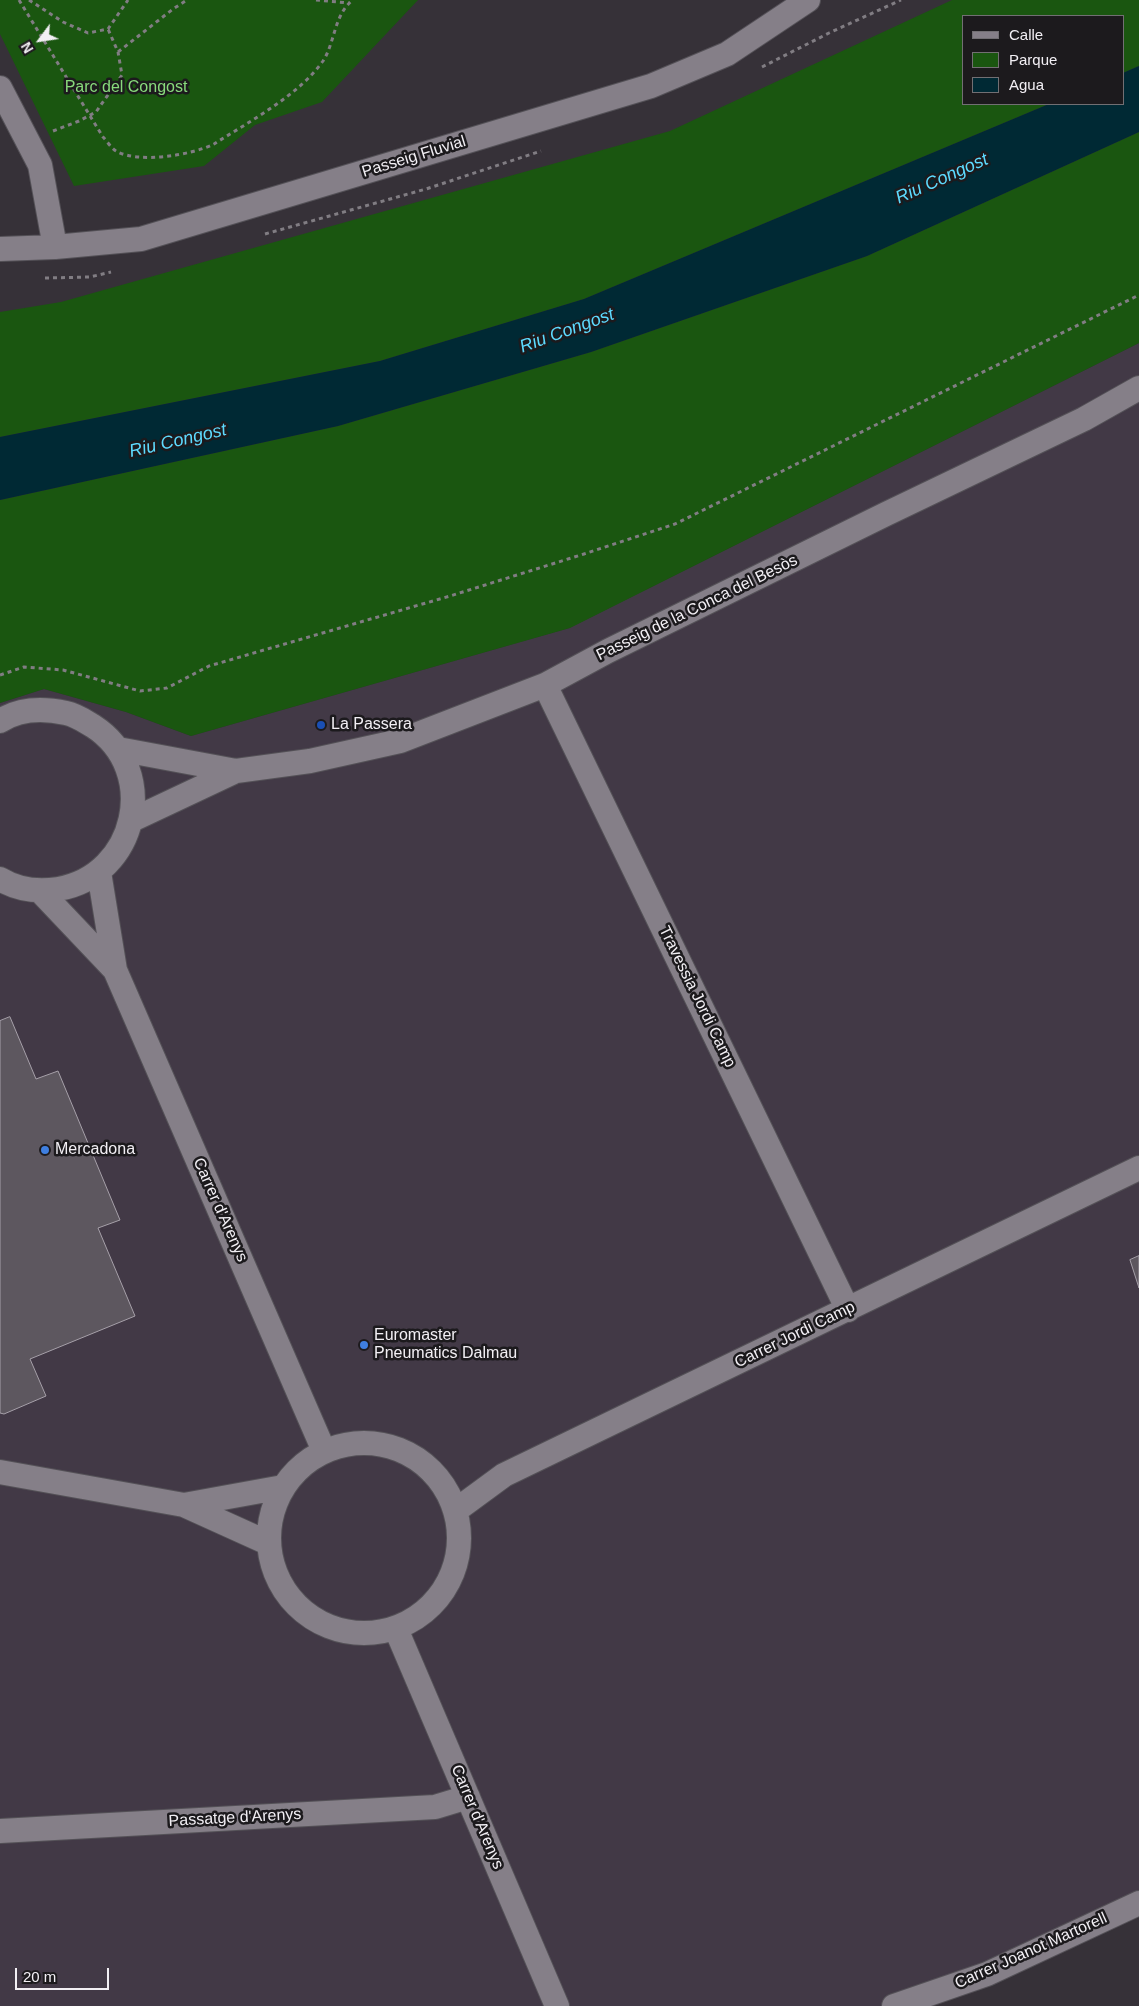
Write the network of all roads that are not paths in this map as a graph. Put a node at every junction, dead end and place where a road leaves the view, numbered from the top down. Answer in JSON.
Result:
{"nodes":[{"id":1,"x":808,"y":0,"type":"edge"},
{"id":2,"x":0,"y":88,"type":"edge"},
{"id":3,"x":54,"y":247,"type":"junction"},
{"id":4,"x":0,"y":249,"type":"edge"},
{"id":5,"x":1139,"y":388,"type":"edge"},
{"id":6,"x":545,"y":685,"type":"junction"},
{"id":7,"x":0,"y":720,"type":"edge"},
{"id":8,"x":118,"y":749,"type":"junction"},
{"id":9,"x":236,"y":771,"type":"junction"},
{"id":10,"x":132,"y":820,"type":"junction"},
{"id":11,"x":99,"y":872,"type":"junction"},
{"id":12,"x":0,"y":879,"type":"edge"},
{"id":13,"x":41,"y":892,"type":"junction"},
{"id":14,"x":115,"y":970,"type":"junction"},
{"id":15,"x":1139,"y":1168,"type":"edge"},
{"id":16,"x":848,"y":1310,"type":"junction"},
{"id":17,"x":324,"y":1451,"type":"junction"},
{"id":18,"x":0,"y":1472,"type":"edge"},
{"id":19,"x":283,"y":1486,"type":"junction"},
{"id":20,"x":184,"y":1505,"type":"junction"},
{"id":21,"x":455,"y":1511,"type":"junction"},
{"id":22,"x":268,"y":1543,"type":"junction"},
{"id":23,"x":396,"y":1629,"type":"junction"},
{"id":24,"x":468,"y":1796,"type":"junction"},
{"id":25,"x":0,"y":1831,"type":"edge"},
{"id":26,"x":1139,"y":1902,"type":"edge"},
{"id":27,"x":557,"y":2006,"type":"edge"},
{"id":28,"x":894,"y":2006,"type":"edge"}],
"edges":[{"from":1,"to":3,"type":"street","name":"Passeig Fluvial"},
{"from":2,"to":3,"type":"street"},
{"from":3,"to":4,"type":"street","name":"Passeig Fluvial"},
{"from":5,"to":6,"type":"street","name":"Passeig de la Conca del Besòs"},
{"from":6,"to":9,"type":"street","name":"Passeig de la Conca del Besòs"},
{"from":6,"to":16,"type":"street","name":"Travessia Jordi Camp"},
{"from":7,"to":8,"type":"street"},
{"from":8,"to":9,"type":"street","name":"Passeig de la Conca del Besòs"},
{"from":8,"to":10,"type":"street"},
{"from":9,"to":10,"type":"street","name":"Passeig de la Conca del Besòs"},
{"from":10,"to":11,"type":"street"},
{"from":11,"to":13,"type":"street"},
{"from":11,"to":14,"type":"street","name":"Carrer d'Arenys"},
{"from":12,"to":13,"type":"street"},
{"from":13,"to":14,"type":"street","name":"Carrer d'Arenys"},
{"from":14,"to":17,"type":"street","name":"Carrer d'Arenys"},
{"from":15,"to":16,"type":"street","name":"Carrer Jordi Camp"},
{"from":16,"to":21,"type":"street","name":"Carrer Jordi Camp"},
{"from":17,"to":19,"type":"street"},
{"from":17,"to":21,"type":"street"},
{"from":18,"to":20,"type":"street"},
{"from":19,"to":20,"type":"street"},
{"from":19,"to":22,"type":"street"},
{"from":20,"to":22,"type":"street"},
{"from":21,"to":23,"type":"street"},
{"from":22,"to":23,"type":"street"},
{"from":23,"to":24,"type":"street","name":"Carrer d'Arenys"},
{"from":24,"to":25,"type":"street","name":"Passatge d'Arenys"},
{"from":24,"to":27,"type":"street","name":"Carrer d'Arenys"},
{"from":26,"to":28,"type":"street","name":"Carrer Joanot Martorell"}]}
